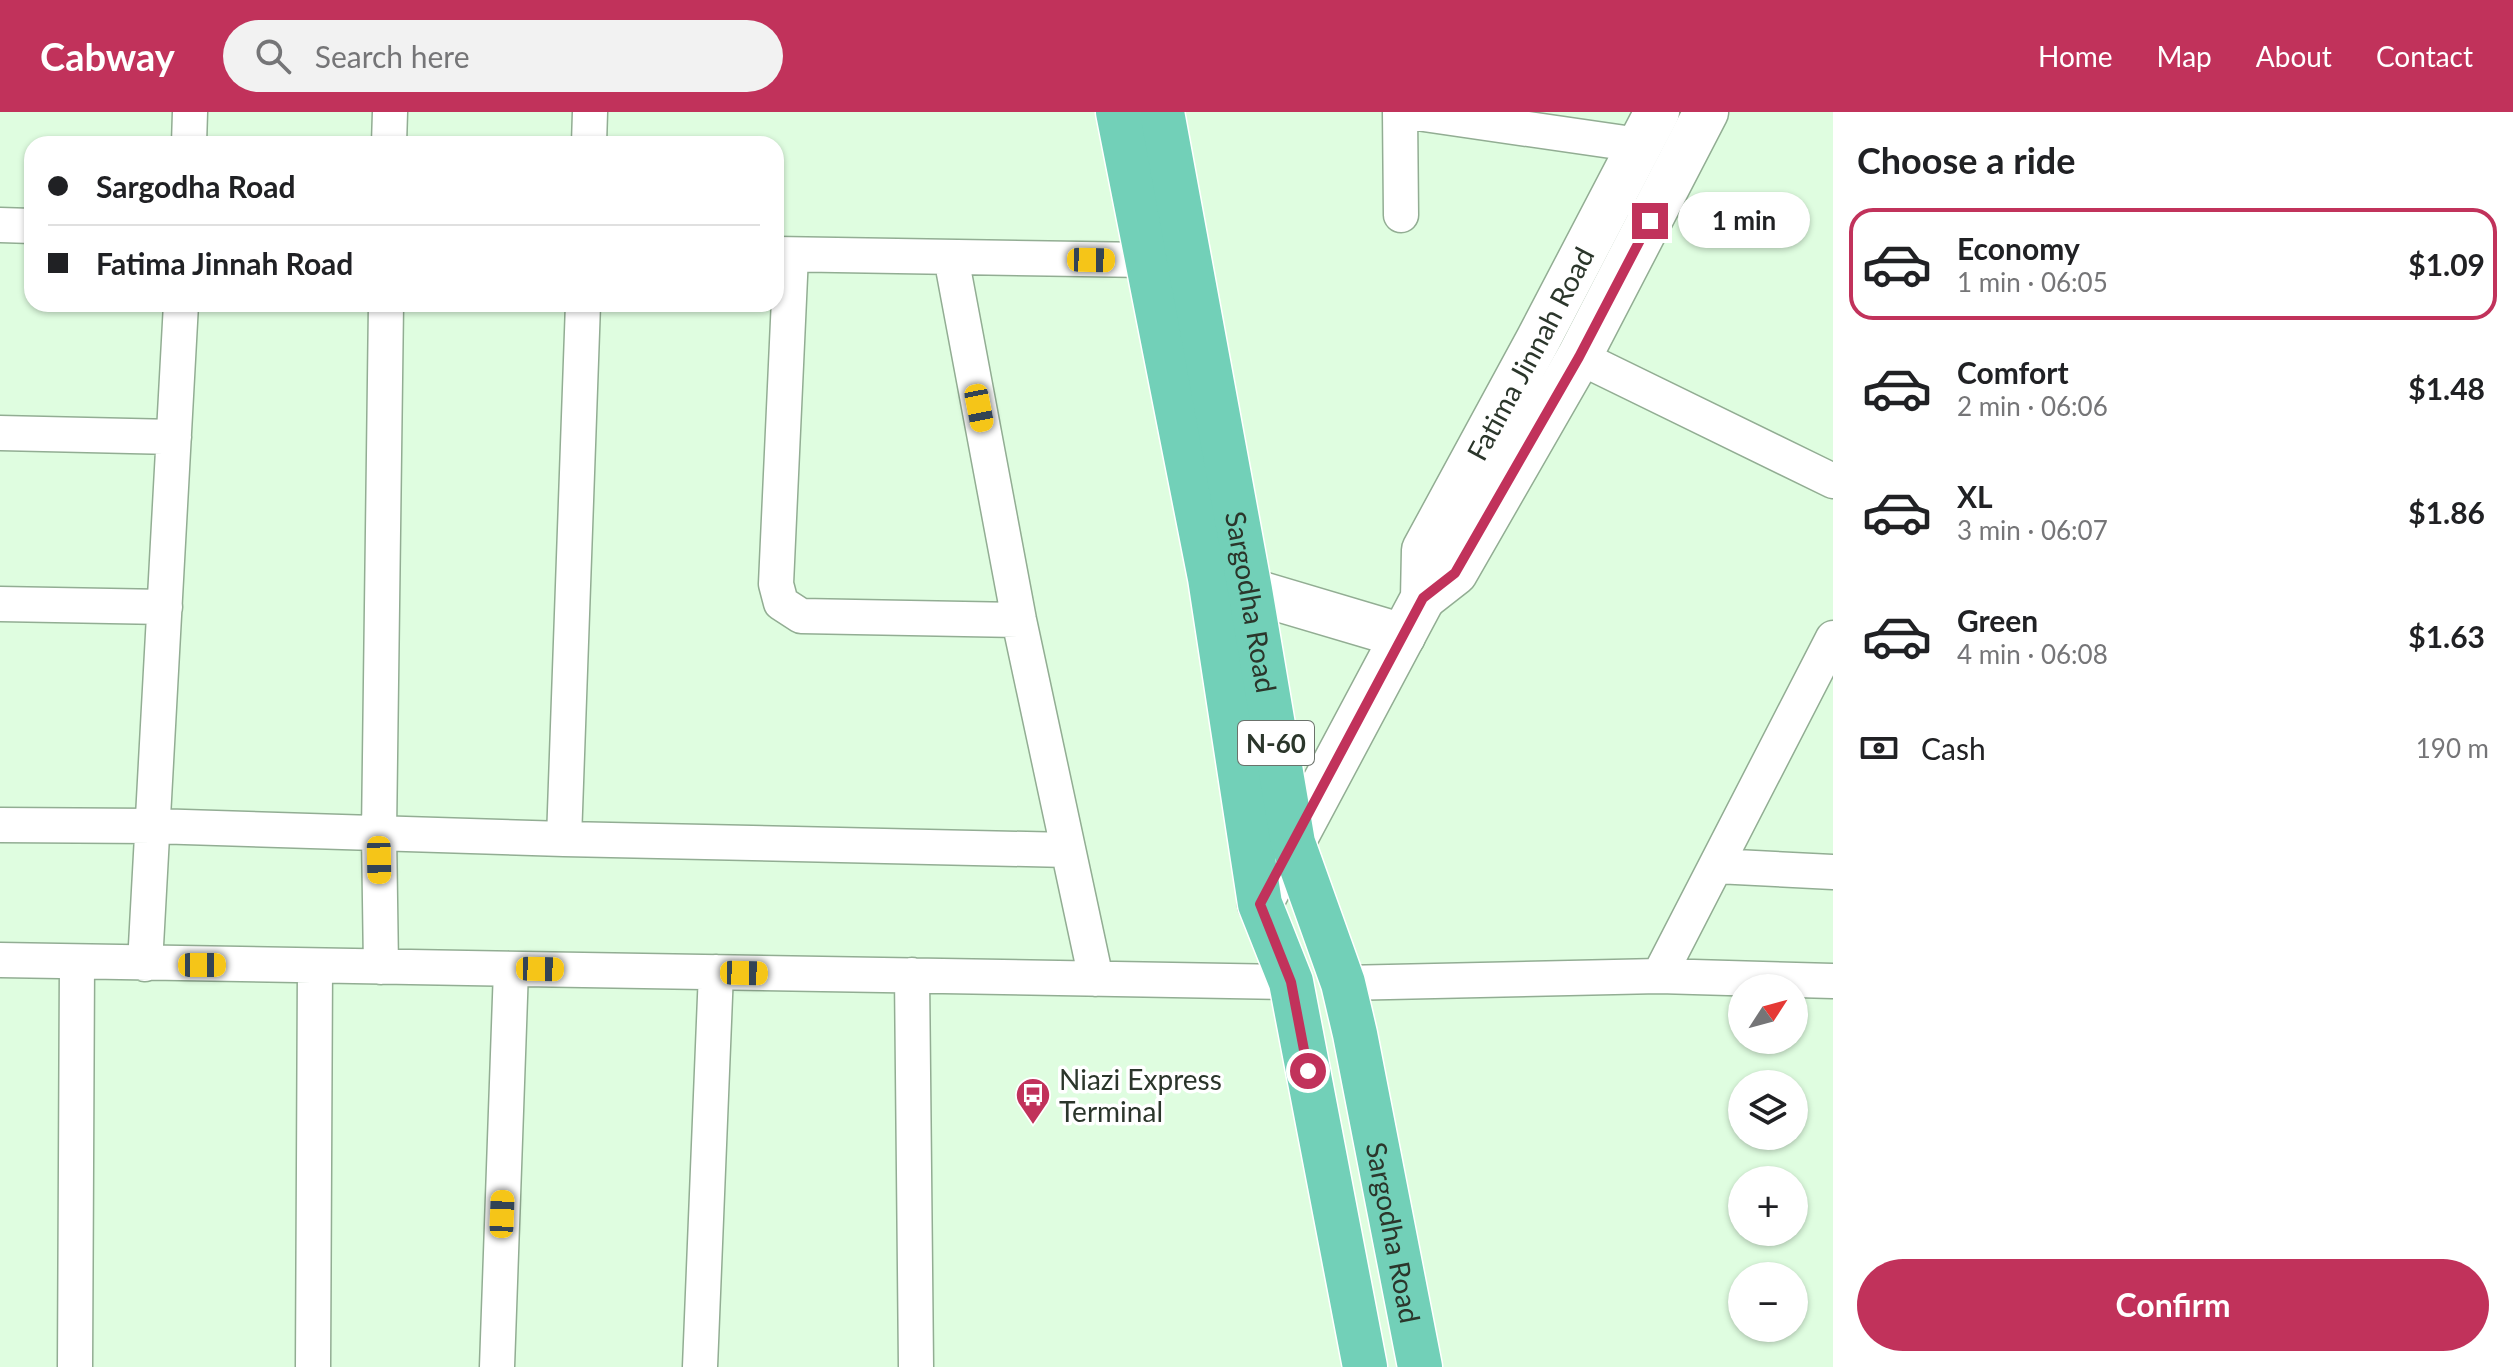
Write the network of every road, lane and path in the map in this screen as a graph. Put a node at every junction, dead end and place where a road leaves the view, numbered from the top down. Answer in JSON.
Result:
{"nodes":[{"id":1,"x":190,"y":112,"type":"edge"},
{"id":2,"x":390,"y":112,"type":"edge"},
{"id":3,"x":590,"y":112,"type":"edge"},
{"id":4,"x":1118,"y":112,"type":"edge"},
{"id":5,"x":1162,"y":112,"type":"edge"},
{"id":6,"x":1400,"y":112,"type":"edge"},
{"id":7,"x":1410,"y":112,"type":"edge"},
{"id":8,"x":1706,"y":112,"type":"edge"},
{"id":9,"x":1648,"y":128,"type":"edge"},
{"id":10,"x":189,"y":136,"type":"edge"},
{"id":11,"x":389,"y":136,"type":"edge"},
{"id":12,"x":589,"y":136,"type":"edge"},
{"id":13,"x":1401,"y":215,"type":"dead end"},
{"id":14,"x":0,"y":225,"type":"edge"},
{"id":15,"x":24,"y":226,"type":"edge"},
{"id":16,"x":784,"y":254,"type":"edge"},
{"id":17,"x":951,"y":257,"type":"junction"},
{"id":18,"x":1147,"y":260,"type":"junction"},
{"id":19,"x":181,"y":312,"type":"edge"},
{"id":20,"x":386,"y":312,"type":"edge"},
{"id":21,"x":583,"y":312,"type":"edge"},
{"id":22,"x":783,"y":312,"type":"edge"},
{"id":23,"x":1579,"y":357,"type":"junction"},
{"id":24,"x":0,"y":433,"type":"edge"},
{"id":25,"x":174,"y":437,"type":"junction"},
{"id":26,"x":1833,"y":481,"type":"edge"},
{"id":27,"x":1230,"y":584,"type":"junction"},
{"id":28,"x":0,"y":604,"type":"edge"},
{"id":29,"x":165,"y":607,"type":"junction"},
{"id":30,"x":1413,"y":617,"type":"junction"},
{"id":31,"x":1019,"y":620,"type":"junction"},
{"id":32,"x":1833,"y":638,"type":"edge"},
{"id":33,"x":0,"y":825,"type":"edge"},
{"id":34,"x":153,"y":826,"type":"junction"},
{"id":35,"x":379,"y":833,"type":"junction"},
{"id":36,"x":564,"y":839,"type":"junction"},
{"id":37,"x":1293,"y":843,"type":"junction"},
{"id":38,"x":1068,"y":850,"type":"junction"},
{"id":39,"x":1716,"y":866,"type":"junction"},
{"id":40,"x":1833,"y":872,"type":"edge"},
{"id":41,"x":1260,"y":904,"type":"junction"},
{"id":42,"x":0,"y":960,"type":"edge"},
{"id":43,"x":77,"y":962,"type":"junction"},
{"id":44,"x":145,"y":964,"type":"junction"},
{"id":45,"x":315,"y":966,"type":"junction"},
{"id":46,"x":381,"y":967,"type":"junction"},
{"id":47,"x":511,"y":969,"type":"junction"},
{"id":48,"x":716,"y":972,"type":"junction"},
{"id":49,"x":912,"y":975,"type":"junction"},
{"id":50,"x":1659,"y":976,"type":"junction"},
{"id":51,"x":1096,"y":979,"type":"junction"},
{"id":52,"x":1833,"y":981,"type":"edge"},
{"id":53,"x":1291,"y":982,"type":"junction"},
{"id":54,"x":1343,"y":983,"type":"junction"},
{"id":55,"x":75,"y":1367,"type":"edge"},
{"id":56,"x":313,"y":1367,"type":"edge"},
{"id":57,"x":497,"y":1367,"type":"edge"},
{"id":58,"x":700,"y":1367,"type":"edge"},
{"id":59,"x":916,"y":1367,"type":"edge"},
{"id":60,"x":1365,"y":1367,"type":"edge"},
{"id":61,"x":1420,"y":1367,"type":"edge"}],
"edges":[{"from":1,"to":10,"type":"street"},
{"from":2,"to":11,"type":"street"},
{"from":3,"to":12,"type":"street"},
{"from":4,"to":18,"type":"highway","name":"Sargodha Road","number":"N-60"},
{"from":5,"to":27,"type":"highway","name":"Sargodha Road","number":"N-60"},
{"from":6,"to":13,"type":"street"},
{"from":7,"to":9,"type":"street"},
{"from":8,"to":23,"type":"main road","name":"Fatima Jinnah Road"},
{"from":9,"to":30,"type":"main road","name":"Fatima Jinnah Road"},
{"from":14,"to":15,"type":"street"},
{"from":16,"to":17,"type":"street"},
{"from":17,"to":18,"type":"street"},
{"from":17,"to":31,"type":"street"},
{"from":18,"to":27,"type":"highway","name":"Sargodha Road","number":"N-60"},
{"from":19,"to":25,"type":"street"},
{"from":20,"to":35,"type":"street"},
{"from":21,"to":36,"type":"street"},
{"from":22,"to":31,"type":"street"},
{"from":23,"to":26,"type":"street"},
{"from":23,"to":30,"type":"main road","name":"Fatima Jinnah Road"},
{"from":24,"to":25,"type":"street"},
{"from":25,"to":29,"type":"street"},
{"from":27,"to":30,"type":"main road"},
{"from":27,"to":37,"type":"highway","name":"Sargodha Road","number":"N-60"},
{"from":27,"to":41,"type":"highway","name":"Sargodha Road","number":"N-60"},
{"from":28,"to":29,"type":"street"},
{"from":29,"to":34,"type":"street"},
{"from":30,"to":37,"type":"main road","name":"Fatima Jinnah Road"},
{"from":31,"to":38,"type":"street"},
{"from":32,"to":39,"type":"street"},
{"from":33,"to":34,"type":"street"},
{"from":34,"to":35,"type":"street"},
{"from":34,"to":44,"type":"street"},
{"from":35,"to":36,"type":"street"},
{"from":35,"to":46,"type":"street"},
{"from":36,"to":38,"type":"street"},
{"from":37,"to":41,"type":"main road","name":"Fatima Jinnah Road"},
{"from":37,"to":54,"type":"highway","name":"Sargodha Road","number":"N-60"},
{"from":38,"to":51,"type":"street"},
{"from":39,"to":40,"type":"street"},
{"from":39,"to":50,"type":"street"},
{"from":41,"to":53,"type":"highway","name":"Sargodha Road","number":"N-60"},
{"from":42,"to":43,"type":"street"},
{"from":43,"to":44,"type":"street"},
{"from":43,"to":55,"type":"street"},
{"from":44,"to":45,"type":"street"},
{"from":45,"to":46,"type":"street"},
{"from":45,"to":56,"type":"street"},
{"from":46,"to":47,"type":"street"},
{"from":47,"to":48,"type":"street"},
{"from":47,"to":57,"type":"street"},
{"from":48,"to":49,"type":"street"},
{"from":48,"to":58,"type":"street"},
{"from":49,"to":51,"type":"street"},
{"from":49,"to":59,"type":"street"},
{"from":50,"to":52,"type":"street"},
{"from":50,"to":54,"type":"street"},
{"from":51,"to":53,"type":"street"},
{"from":53,"to":60,"type":"highway","name":"Sargodha Road","number":"N-60"},
{"from":54,"to":61,"type":"highway","name":"Sargodha Road","number":"N-60"}]}
